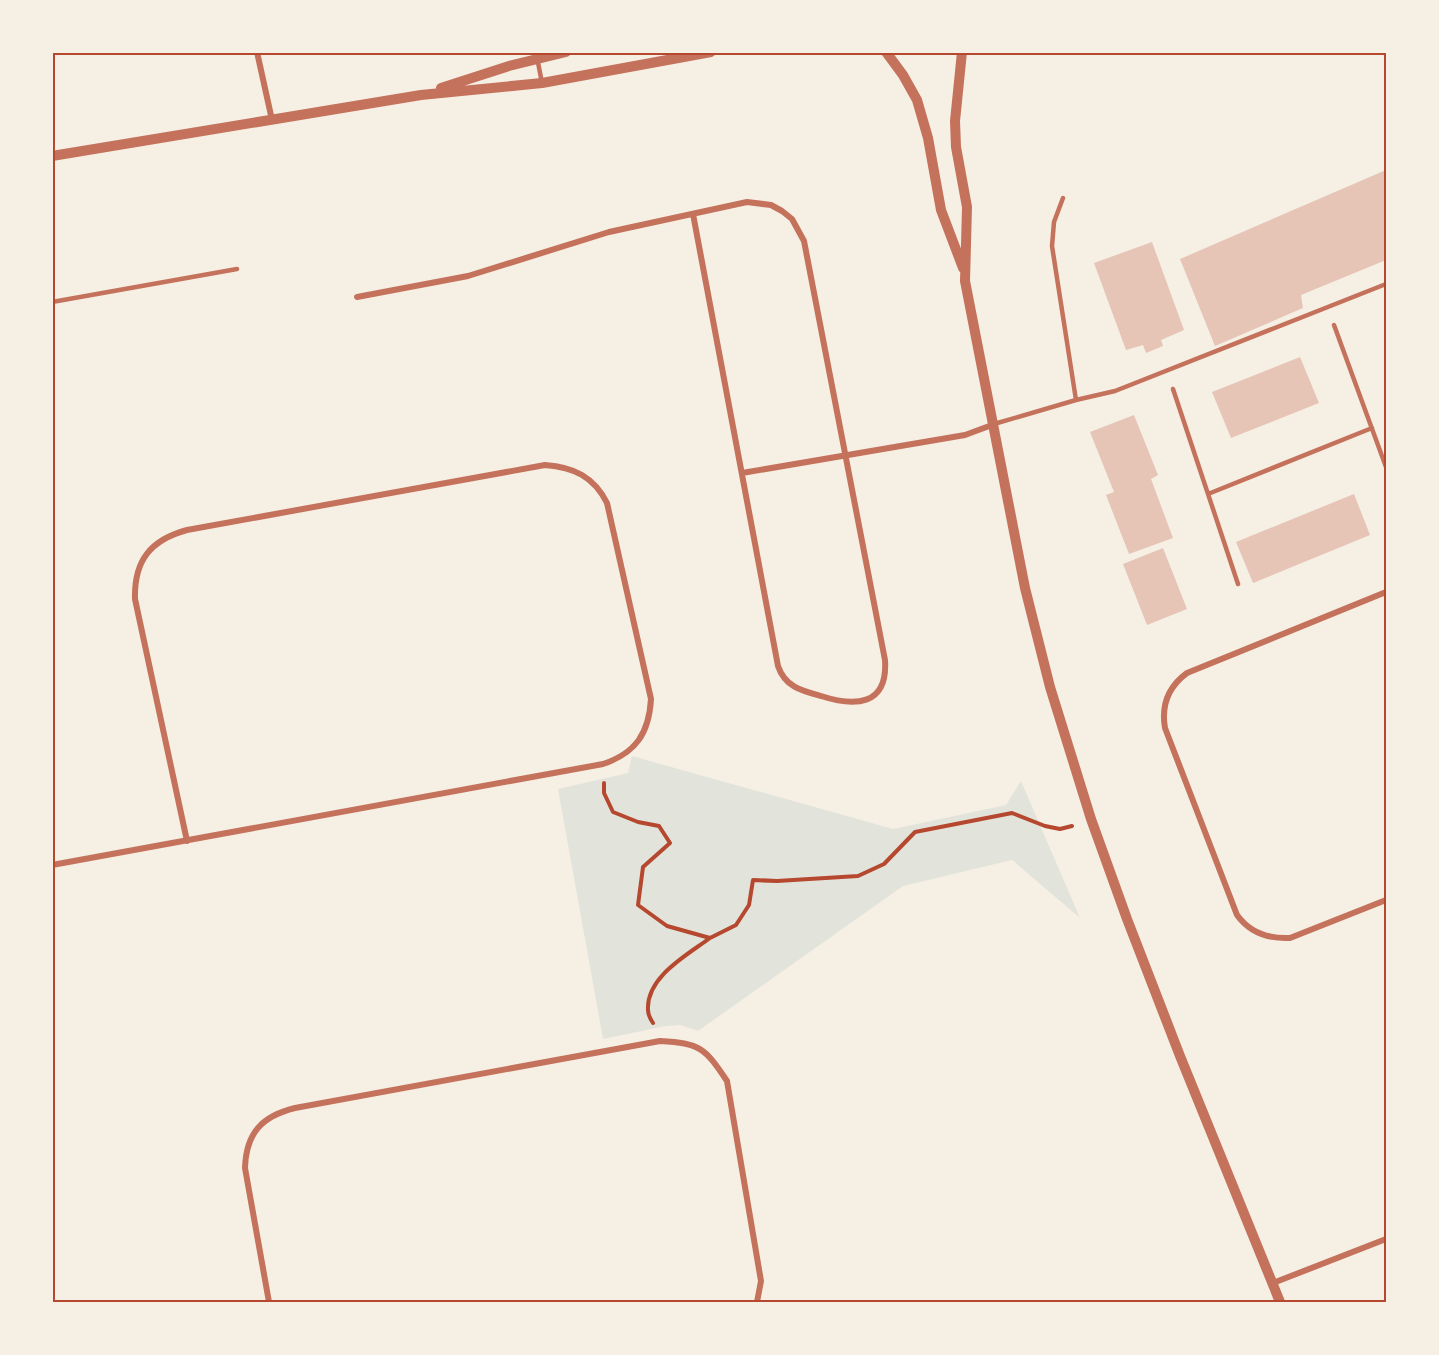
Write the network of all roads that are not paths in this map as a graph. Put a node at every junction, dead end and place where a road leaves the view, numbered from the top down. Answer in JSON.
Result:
{"nodes":[{"id":1,"x":257,"y":52,"type":"edge"},
{"id":2,"x":566,"y":52,"type":"edge"},
{"id":3,"x":711,"y":52,"type":"edge"},
{"id":4,"x":886,"y":52,"type":"edge"},
{"id":5,"x":962,"y":52,"type":"edge"},
{"id":6,"x":537,"y":56,"type":"edge"},
{"id":7,"x":542,"y":83,"type":"junction"},
{"id":8,"x":421,"y":95,"type":"junction"},
{"id":9,"x":272,"y":120,"type":"junction"},
{"id":10,"x":52,"y":156,"type":"edge"},
{"id":11,"x":1063,"y":198,"type":"dead end"},
{"id":12,"x":693,"y":214,"type":"junction"},
{"id":13,"x":237,"y":269,"type":"dead end"},
{"id":14,"x":965,"y":274,"type":"junction"},
{"id":15,"x":1386,"y":284,"type":"edge"},
{"id":16,"x":357,"y":297,"type":"dead end"},
{"id":17,"x":52,"y":302,"type":"edge"},
{"id":18,"x":1334,"y":325,"type":"dead end"},
{"id":19,"x":1173,"y":389,"type":"dead end"},
{"id":20,"x":1076,"y":400,"type":"junction"},
{"id":21,"x":992,"y":425,"type":"junction"},
{"id":22,"x":1372,"y":428,"type":"junction"},
{"id":23,"x":845,"y":456,"type":"junction"},
{"id":24,"x":1386,"y":467,"type":"edge"},
{"id":25,"x":742,"y":473,"type":"junction"},
{"id":26,"x":1209,"y":494,"type":"junction"},
{"id":27,"x":1238,"y":584,"type":"dead end"},
{"id":28,"x":1386,"y":592,"type":"edge"},
{"id":29,"x":187,"y":841,"type":"junction"},
{"id":30,"x":52,"y":866,"type":"edge"},
{"id":31,"x":1386,"y":900,"type":"edge"},
{"id":32,"x":1386,"y":1239,"type":"edge"},
{"id":33,"x":1273,"y":1283,"type":"junction"},
{"id":34,"x":270,"y":1302,"type":"edge"},
{"id":35,"x":757,"y":1302,"type":"edge"},
{"id":36,"x":1280,"y":1302,"type":"edge"}],
"edges":[{"from":1,"to":9,"type":"street"},
{"from":2,"to":6,"type":"street"},
{"from":3,"to":7,"type":"street"},
{"from":4,"to":14,"type":"street"},
{"from":5,"to":14,"type":"street"},
{"from":6,"to":7,"type":"lane"},
{"from":6,"to":8,"type":"street"},
{"from":7,"to":8,"type":"street"},
{"from":8,"to":9,"type":"street"},
{"from":9,"to":10,"type":"street"},
{"from":11,"to":20,"type":"lane"},
{"from":12,"to":16,"type":"street"},
{"from":12,"to":23,"type":"street"},
{"from":12,"to":25,"type":"street"},
{"from":13,"to":17,"type":"lane"},
{"from":14,"to":21,"type":"street"},
{"from":15,"to":20,"type":"lane"},
{"from":18,"to":22,"type":"lane"},
{"from":19,"to":26,"type":"lane"},
{"from":20,"to":21,"type":"lane"},
{"from":21,"to":23,"type":"street"},
{"from":21,"to":33,"type":"street"},
{"from":22,"to":24,"type":"lane"},
{"from":22,"to":26,"type":"lane"},
{"from":23,"to":25,"type":"street"},
{"from":23,"to":25,"type":"street"},
{"from":26,"to":27,"type":"lane"},
{"from":28,"to":31,"type":"street"},
{"from":29,"to":29,"type":"street"},
{"from":29,"to":30,"type":"street"},
{"from":32,"to":33,"type":"street"},
{"from":33,"to":36,"type":"street"},
{"from":34,"to":35,"type":"street"}]}
